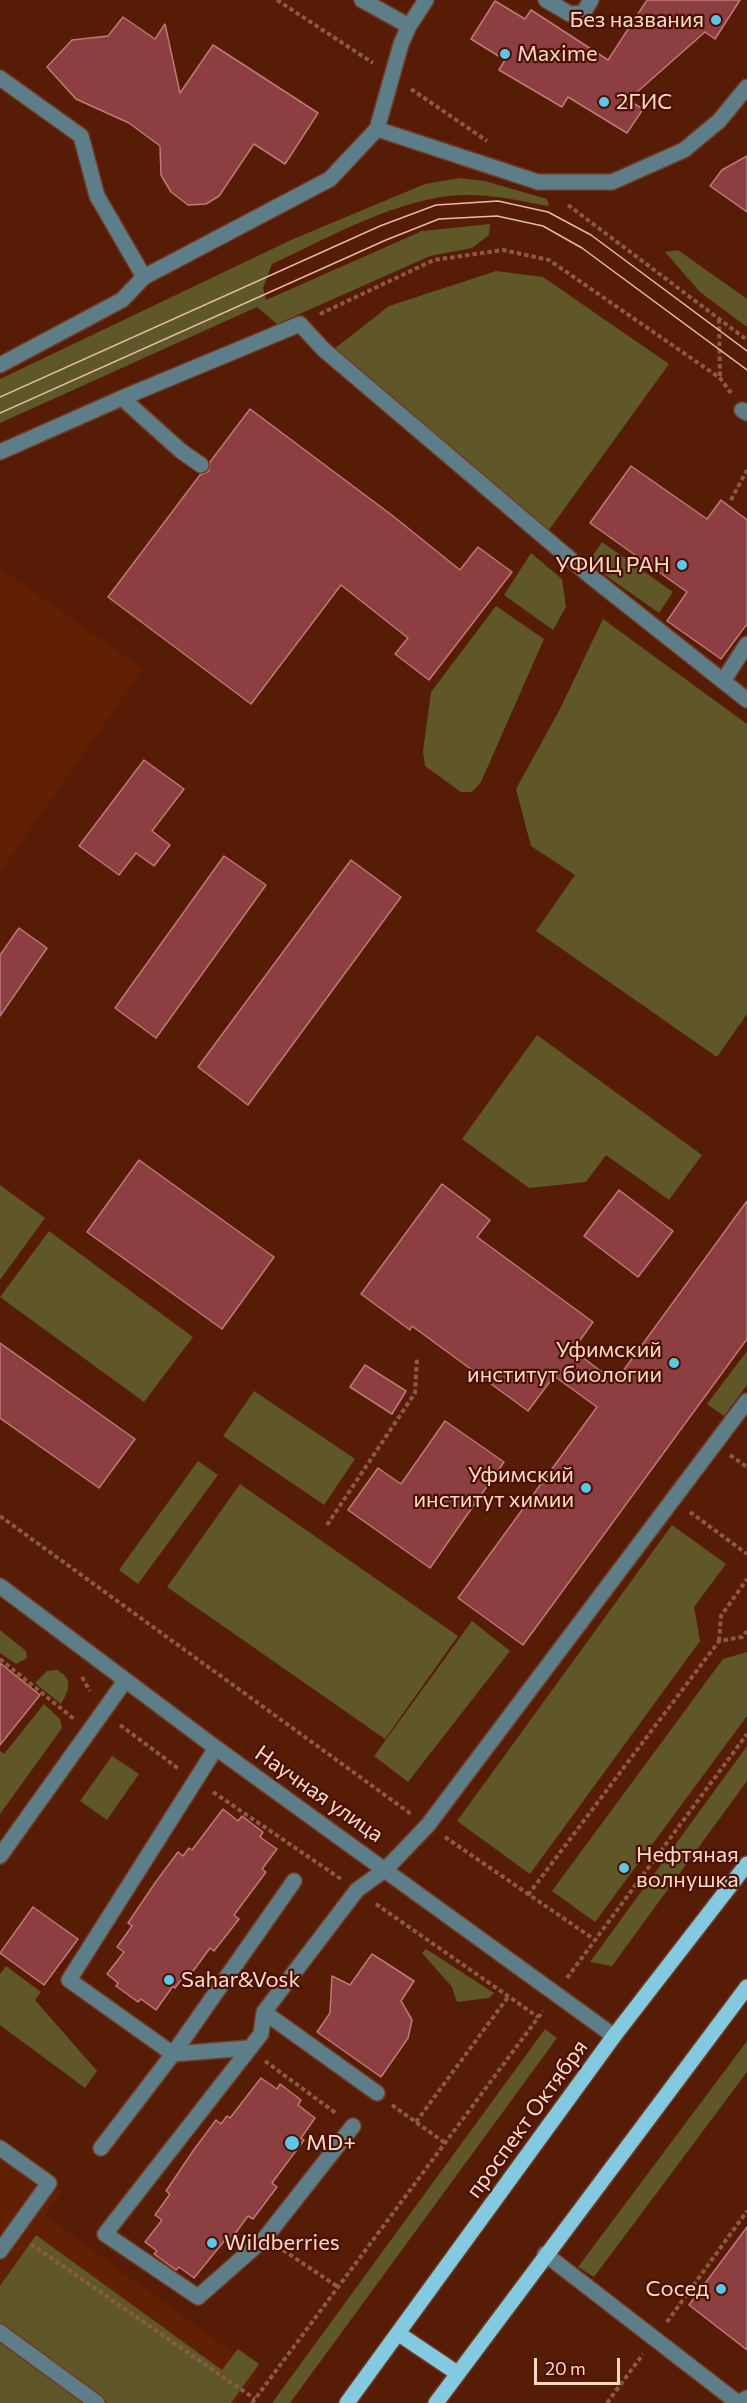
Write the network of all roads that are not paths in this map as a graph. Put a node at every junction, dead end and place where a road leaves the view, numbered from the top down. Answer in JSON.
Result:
{"nodes":[{"id":1,"x":362,"y":0,"type":"edge"},
{"id":2,"x":426,"y":0,"type":"edge"},
{"id":3,"x":546,"y":0,"type":"edge"},
{"id":4,"x":591,"y":0,"type":"edge"},
{"id":5,"x":409,"y":26,"type":"junction"},
{"id":6,"x":0,"y":78,"type":"edge"},
{"id":7,"x":747,"y":87,"type":"edge"},
{"id":8,"x":377,"y":129,"type":"junction"},
{"id":9,"x":144,"y":277,"type":"junction"},
{"id":10,"x":0,"y":364,"type":"edge"},
{"id":11,"x":122,"y":398,"type":"junction"},
{"id":12,"x":0,"y":452,"type":"edge"},
{"id":13,"x":201,"y":465,"type":"dead end"},
{"id":14,"x":747,"y":644,"type":"edge"},
{"id":15,"x":723,"y":681,"type":"junction"},
{"id":16,"x":747,"y":700,"type":"edge"},
{"id":17,"x":747,"y":1401,"type":"edge"},
{"id":18,"x":0,"y":1586,"type":"edge"},
{"id":19,"x":125,"y":1681,"type":"junction"},
{"id":20,"x":216,"y":1748,"type":"junction"},
{"id":21,"x":0,"y":1856,"type":"edge"},
{"id":22,"x":747,"y":1864,"type":"edge"},
{"id":23,"x":386,"y":1869,"type":"junction"},
{"id":24,"x":294,"y":1881,"type":"dead end"},
{"id":25,"x":747,"y":1987,"type":"edge"},
{"id":26,"x":264,"y":2013,"type":"junction"},
{"id":27,"x":614,"y":2036,"type":"junction"},
{"id":28,"x":248,"y":2048,"type":"junction"},
{"id":29,"x":173,"y":2054,"type":"junction"},
{"id":30,"x":377,"y":2093,"type":"dead end"},
{"id":31,"x":352,"y":2126,"type":"dead end"},
{"id":32,"x":0,"y":2148,"type":"edge"},
{"id":33,"x":101,"y":2148,"type":"dead end"},
{"id":34,"x":0,"y":2251,"type":"edge"},
{"id":35,"x":545,"y":2254,"type":"junction"},
{"id":36,"x":0,"y":2332,"type":"edge"},
{"id":37,"x":399,"y":2334,"type":"junction"},
{"id":38,"x":457,"y":2373,"type":"junction"},
{"id":39,"x":747,"y":2398,"type":"edge"},
{"id":40,"x":97,"y":2403,"type":"edge"},
{"id":41,"x":347,"y":2403,"type":"edge"},
{"id":42,"x":436,"y":2403,"type":"edge"},
{"id":43,"x":738,"y":2403,"type":"edge"}],
"edges":[{"from":1,"to":5,"type":"street"},
{"from":2,"to":5,"type":"street"},
{"from":3,"to":4,"type":"street"},
{"from":5,"to":8,"type":"street"},
{"from":6,"to":9,"type":"street"},
{"from":7,"to":8,"type":"street"},
{"from":8,"to":9,"type":"street"},
{"from":9,"to":10,"type":"street"},
{"from":11,"to":12,"type":"street"},
{"from":11,"to":13,"type":"street"},
{"from":11,"to":15,"type":"street"},
{"from":14,"to":15,"type":"street"},
{"from":15,"to":16,"type":"street"},
{"from":17,"to":23,"type":"street"},
{"from":18,"to":19,"type":"street","name":"Научная улица"},
{"from":19,"to":20,"type":"street","name":"Научная улица"},
{"from":19,"to":21,"type":"street"},
{"from":20,"to":23,"type":"street","name":"Научная улица"},
{"from":20,"to":29,"type":"street"},
{"from":22,"to":27,"type":"main road","name":"проспект Октября"},
{"from":23,"to":26,"type":"street"},
{"from":23,"to":27,"type":"street","name":"Научная улица"},
{"from":24,"to":29,"type":"street"},
{"from":25,"to":35,"type":"main road"},
{"from":26,"to":28,"type":"street"},
{"from":26,"to":30,"type":"street"},
{"from":27,"to":37,"type":"main road","name":"проспект Октября"},
{"from":28,"to":29,"type":"street"},
{"from":28,"to":31,"type":"street"},
{"from":29,"to":33,"type":"street"},
{"from":32,"to":34,"type":"street"},
{"from":35,"to":38,"type":"main road"},
{"from":35,"to":43,"type":"street"},
{"from":36,"to":40,"type":"street"},
{"from":37,"to":38,"type":"main road"},
{"from":37,"to":41,"type":"main road","name":"проспект Октября"},
{"from":38,"to":42,"type":"main road"},
{"from":39,"to":43,"type":"street"}]}
